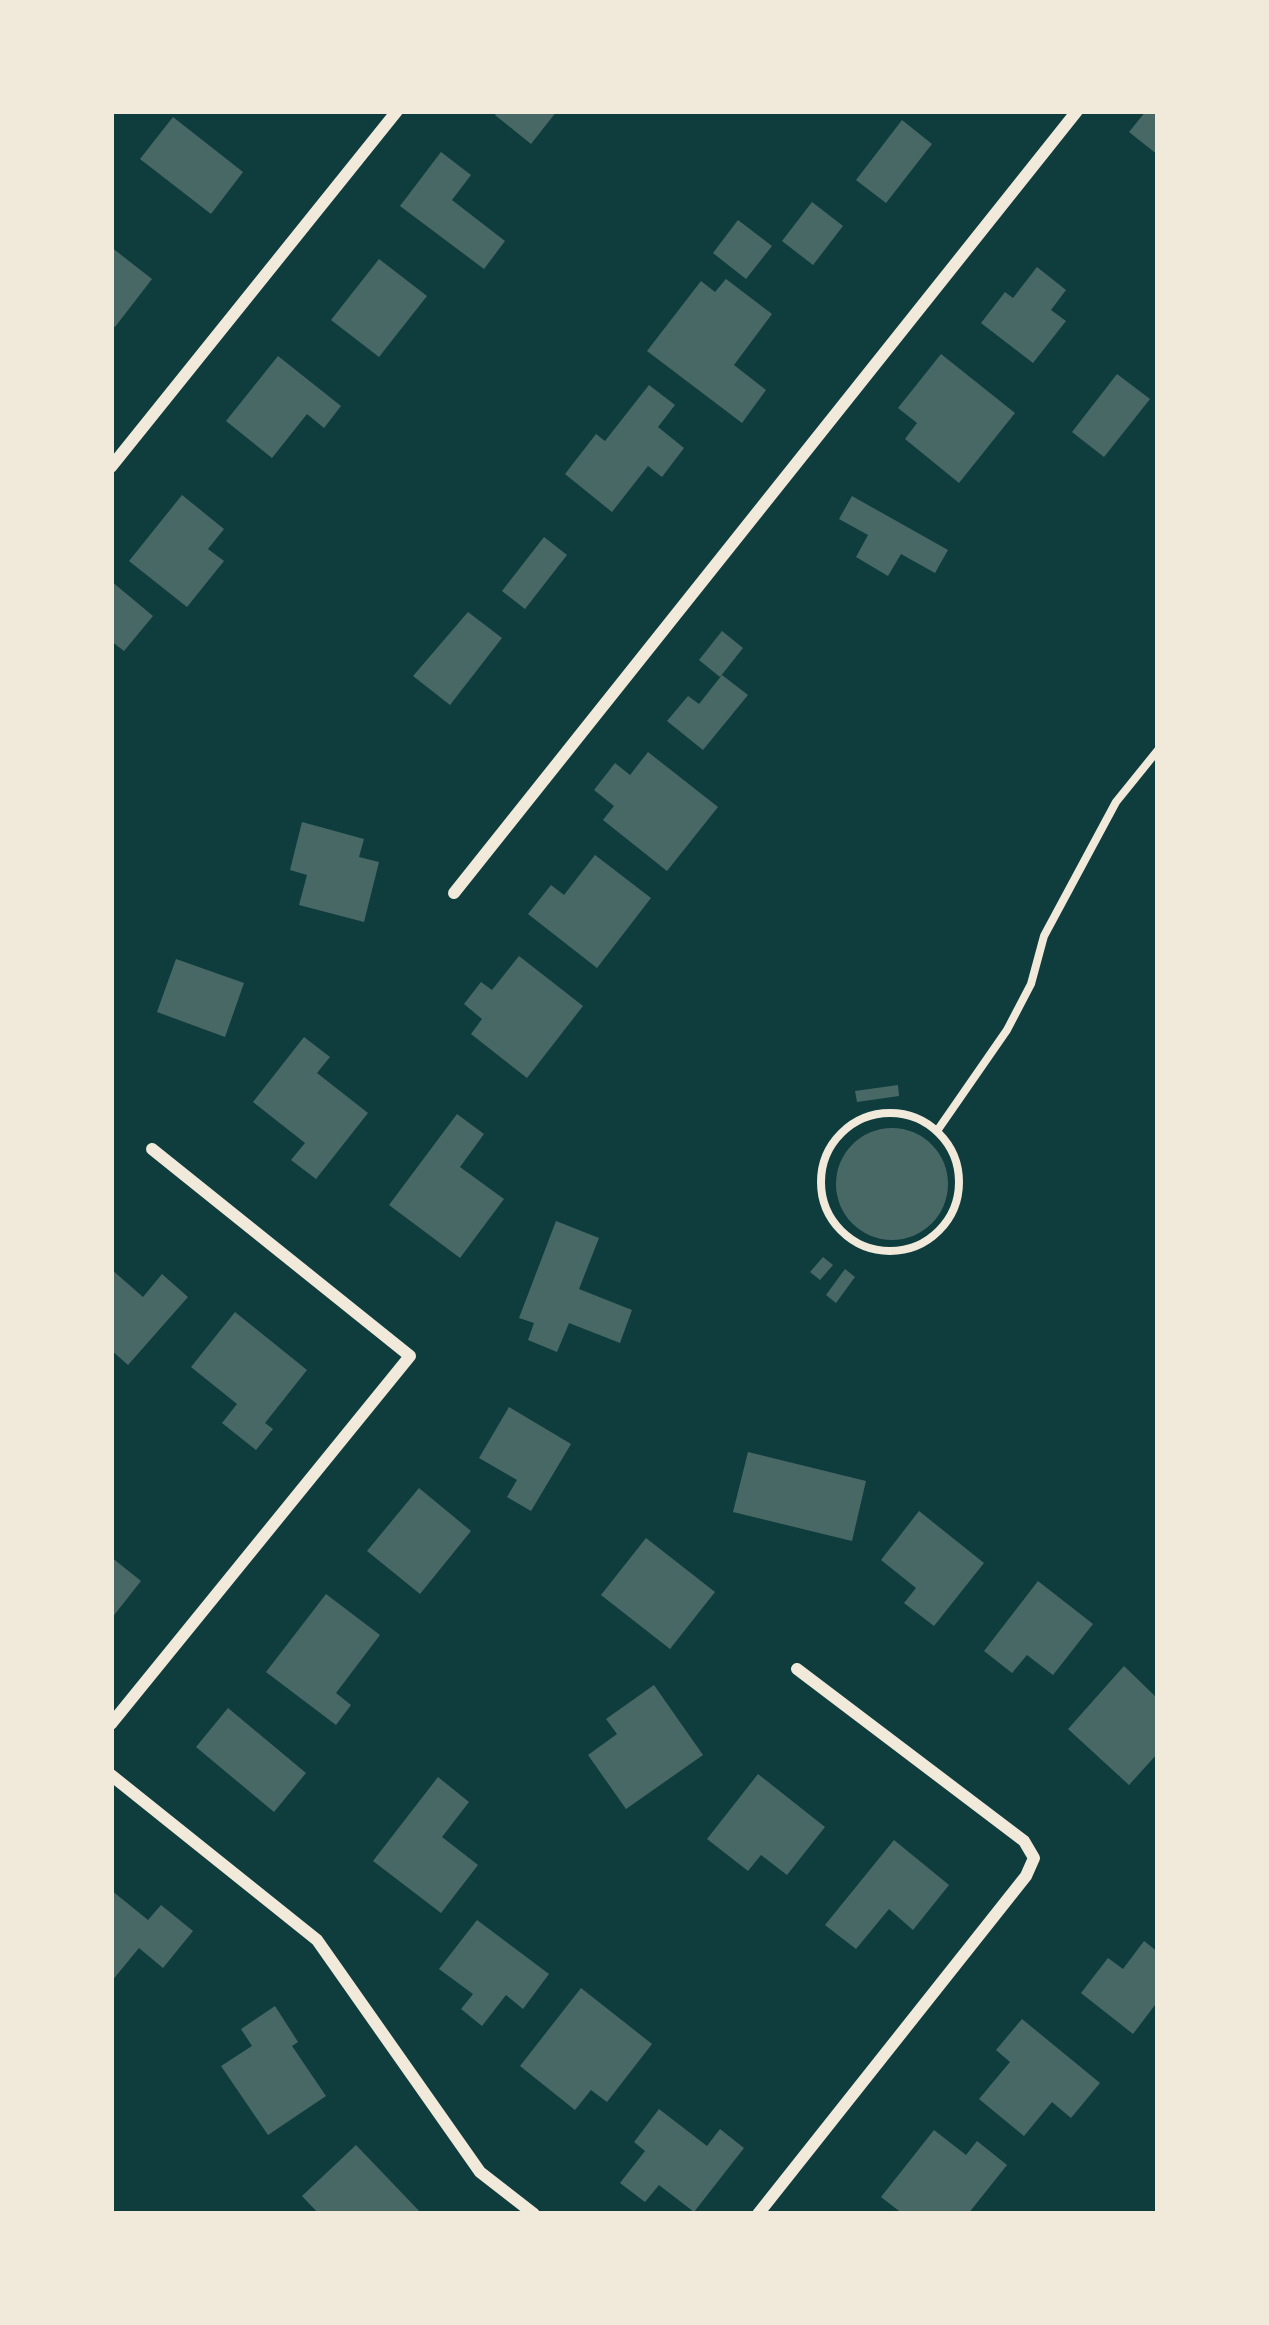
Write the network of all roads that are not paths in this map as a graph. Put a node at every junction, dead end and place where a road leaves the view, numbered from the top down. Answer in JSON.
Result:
{"nodes":[{"id":1,"x":397,"y":111,"type":"edge"},
{"id":2,"x":1077,"y":111,"type":"edge"},
{"id":3,"x":111,"y":467,"type":"edge"},
{"id":4,"x":1158,"y":750,"type":"edge"},
{"id":5,"x":454,"y":893,"type":"dead end"},
{"id":6,"x":937,"y":1131,"type":"junction"},
{"id":7,"x":152,"y":1149,"type":"dead end"},
{"id":8,"x":797,"y":1669,"type":"dead end"},
{"id":9,"x":111,"y":1724,"type":"edge"},
{"id":10,"x":111,"y":1775,"type":"edge"},
{"id":11,"x":534,"y":2214,"type":"edge"},
{"id":12,"x":758,"y":2214,"type":"edge"}],
"edges":[{"from":1,"to":3,"type":"street"},
{"from":2,"to":5,"type":"street"},
{"from":4,"to":6,"type":"lane"},
{"from":6,"to":6,"type":"lane"},
{"from":7,"to":9,"type":"street"},
{"from":8,"to":12,"type":"street"},
{"from":10,"to":11,"type":"street"}]}
